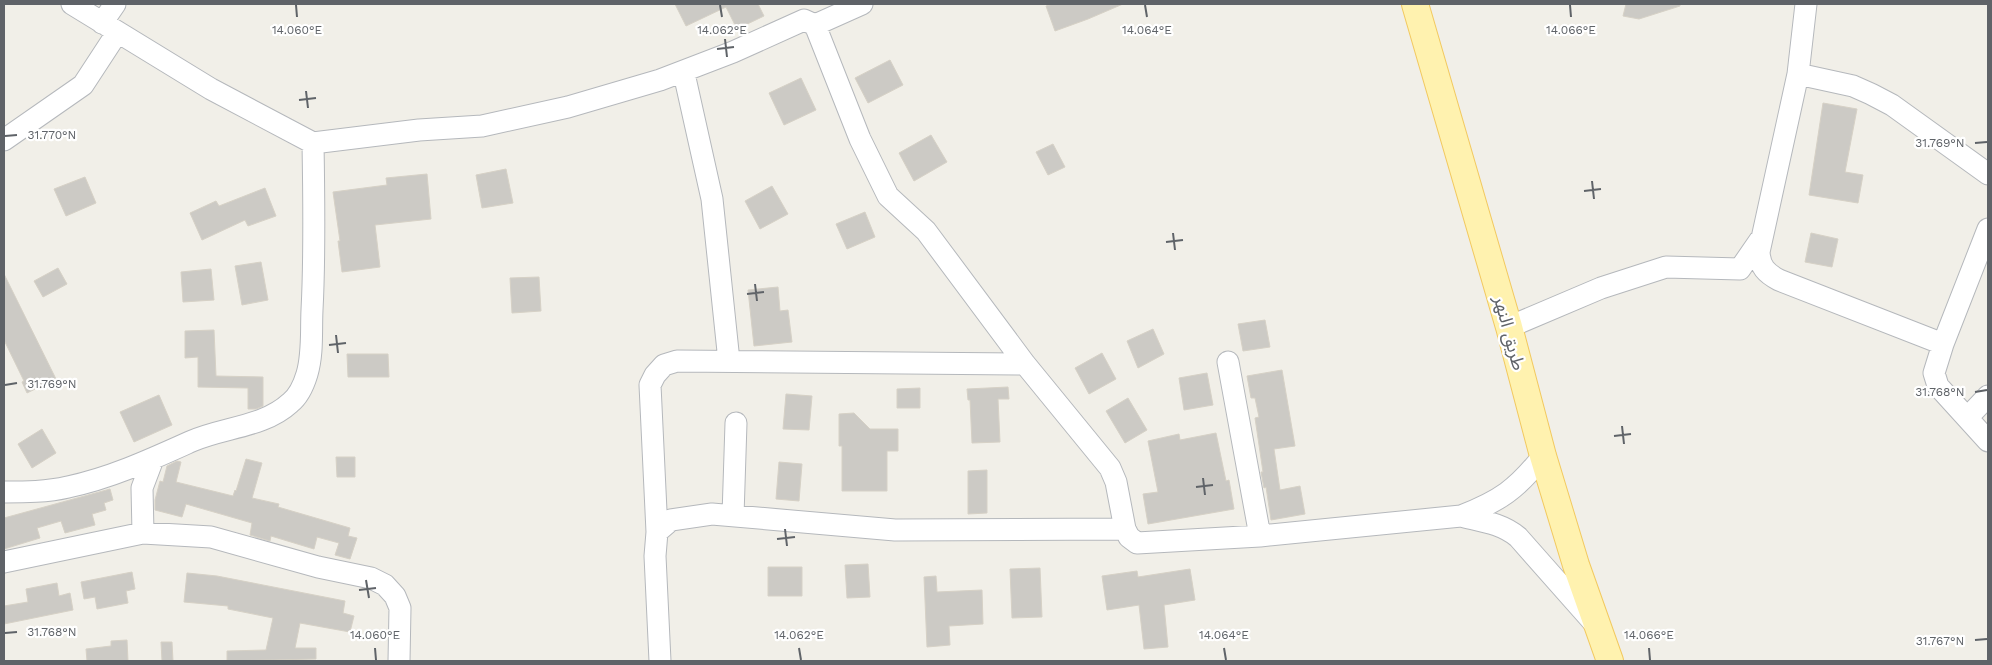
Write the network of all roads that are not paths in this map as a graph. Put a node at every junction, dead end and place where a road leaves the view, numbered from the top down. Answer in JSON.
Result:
{"nodes":[{"id":1,"x":72,"y":4,"type":"edge"},
{"id":2,"x":114,"y":4,"type":"edge"},
{"id":3,"x":862,"y":4,"type":"edge"},
{"id":4,"x":1415,"y":4,"type":"edge"},
{"id":5,"x":1806,"y":4,"type":"edge"},
{"id":6,"x":815,"y":26,"type":"junction"},
{"id":7,"x":110,"y":28,"type":"junction"},
{"id":8,"x":1798,"y":74,"type":"junction"},
{"id":9,"x":685,"y":78,"type":"dead end"},
{"id":10,"x":4,"y":140,"type":"edge"},
{"id":11,"x":313,"y":143,"type":"junction"},
{"id":12,"x":1988,"y":174,"type":"edge"},
{"id":13,"x":1988,"y":229,"type":"edge"},
{"id":14,"x":1762,"y":238,"type":"junction"},
{"id":15,"x":1509,"y":327,"type":"junction"},
{"id":16,"x":1943,"y":344,"type":"junction"},
{"id":17,"x":729,"y":361,"type":"junction"},
{"id":18,"x":1228,"y":362,"type":"dead end"},
{"id":19,"x":1025,"y":364,"type":"junction"},
{"id":20,"x":1988,"y":396,"type":"edge"},
{"id":21,"x":1967,"y":418,"type":"junction"},
{"id":22,"x":736,"y":423,"type":"dead end"},
{"id":23,"x":1988,"y":441,"type":"edge"},
{"id":24,"x":1543,"y":456,"type":"junction"},
{"id":25,"x":153,"y":459,"type":"junction"},
{"id":26,"x":4,"y":492,"type":"edge"},
{"id":27,"x":733,"y":516,"type":"junction"},
{"id":28,"x":1461,"y":516,"type":"junction"},
{"id":29,"x":1124,"y":529,"type":"junction"},
{"id":30,"x":657,"y":532,"type":"junction"},
{"id":31,"x":143,"y":533,"type":"junction"},
{"id":32,"x":1260,"y":536,"type":"junction"},
{"id":33,"x":4,"y":562,"type":"edge"},
{"id":34,"x":1599,"y":629,"type":"junction"},
{"id":35,"x":399,"y":661,"type":"edge"},
{"id":36,"x":660,"y":661,"type":"edge"},
{"id":37,"x":1610,"y":661,"type":"edge"}],
"edges":[{"from":1,"to":7,"type":"street"},
{"from":2,"to":7,"type":"street"},
{"from":3,"to":6,"type":"street"},
{"from":4,"to":15,"type":"main road","name":"طريق النهر"},
{"from":5,"to":8,"type":"street"},
{"from":6,"to":11,"type":"street"},
{"from":6,"to":19,"type":"street"},
{"from":7,"to":10,"type":"street"},
{"from":7,"to":11,"type":"street"},
{"from":8,"to":12,"type":"street"},
{"from":8,"to":14,"type":"street"},
{"from":9,"to":17,"type":"street"},
{"from":11,"to":25,"type":"street"},
{"from":13,"to":16,"type":"street"},
{"from":14,"to":15,"type":"street"},
{"from":14,"to":16,"type":"street"},
{"from":15,"to":24,"type":"main road","name":"طريق النهر"},
{"from":16,"to":21,"type":"street"},
{"from":17,"to":19,"type":"street"},
{"from":17,"to":30,"type":"street"},
{"from":18,"to":32,"type":"street"},
{"from":19,"to":29,"type":"street"},
{"from":20,"to":21,"type":"street"},
{"from":21,"to":23,"type":"street"},
{"from":22,"to":27,"type":"street"},
{"from":24,"to":28,"type":"street"},
{"from":24,"to":34,"type":"main road","name":"طريق النهر"},
{"from":25,"to":26,"type":"street"},
{"from":25,"to":31,"type":"street"},
{"from":27,"to":29,"type":"street"},
{"from":27,"to":30,"type":"street"},
{"from":28,"to":32,"type":"street"},
{"from":28,"to":34,"type":"street"},
{"from":29,"to":32,"type":"street"},
{"from":30,"to":36,"type":"street"},
{"from":31,"to":33,"type":"street"},
{"from":31,"to":35,"type":"street"},
{"from":34,"to":37,"type":"main road","name":"طريق النهر"}]}
